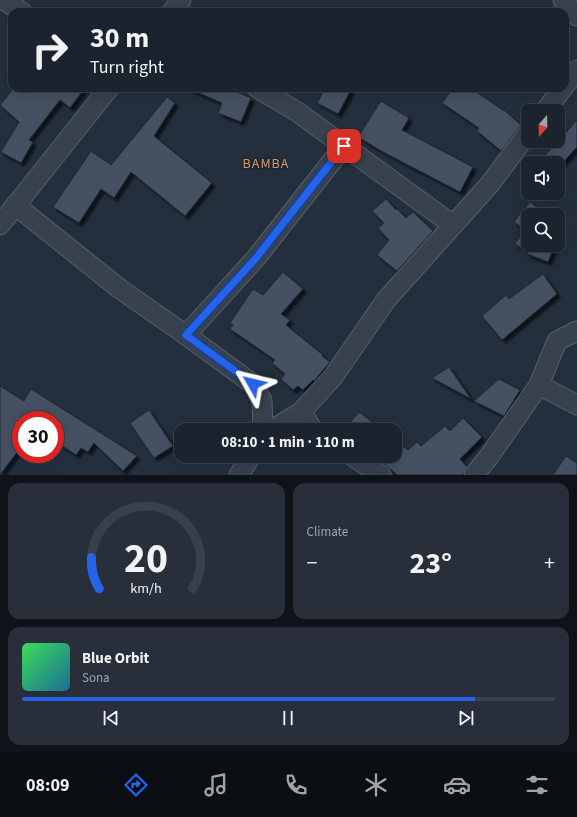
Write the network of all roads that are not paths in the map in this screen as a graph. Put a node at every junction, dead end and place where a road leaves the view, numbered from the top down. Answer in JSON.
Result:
{"nodes":[{"id":1,"x":4,"y":0,"type":"edge"},
{"id":2,"x":182,"y":0,"type":"edge"},
{"id":3,"x":563,"y":0,"type":"edge"},
{"id":4,"x":16,"y":8,"type":"edge"},
{"id":5,"x":175,"y":8,"type":"edge"},
{"id":6,"x":577,"y":16,"type":"edge"},
{"id":7,"x":577,"y":70,"type":"edge"},
{"id":8,"x":569,"y":80,"type":"edge"},
{"id":9,"x":107,"y":92,"type":"edge"},
{"id":10,"x":264,"y":92,"type":"edge"},
{"id":11,"x":560,"y":92,"type":"edge"},
{"id":12,"x":550,"y":104,"type":"edge"},
{"id":13,"x":521,"y":142,"type":"edge"},
{"id":14,"x":344,"y":146,"type":"junction"},
{"id":15,"x":15,"y":205,"type":"junction"},
{"id":16,"x":0,"y":225,"type":"edge"},
{"id":17,"x":452,"y":225,"type":"junction"},
{"id":18,"x":577,"y":331,"type":"edge"},
{"id":19,"x":186,"y":335,"type":"junction"},
{"id":20,"x":539,"y":385,"type":"junction"},
{"id":21,"x":577,"y":405,"type":"edge"},
{"id":22,"x":301,"y":412,"type":"junction"},
{"id":23,"x":263,"y":423,"type":"edge"},
{"id":24,"x":283,"y":423,"type":"edge"},
{"id":25,"x":308,"y":423,"type":"edge"},
{"id":26,"x":246,"y":463,"type":"edge"},
{"id":27,"x":363,"y":463,"type":"edge"},
{"id":28,"x":239,"y":475,"type":"edge"},
{"id":29,"x":381,"y":475,"type":"edge"},
{"id":30,"x":474,"y":475,"type":"edge"}],
"edges":[{"from":1,"to":4,"type":"street"},
{"from":2,"to":5,"type":"street"},
{"from":3,"to":6,"type":"street"},
{"from":7,"to":8,"type":"street"},
{"from":9,"to":15,"type":"street"},
{"from":10,"to":14,"type":"street"},
{"from":11,"to":12,"type":"street"},
{"from":13,"to":17,"type":"street"},
{"from":14,"to":17,"type":"street"},
{"from":14,"to":19,"type":"street"},
{"from":15,"to":16,"type":"street"},
{"from":15,"to":19,"type":"street"},
{"from":17,"to":22,"type":"street"},
{"from":18,"to":20,"type":"street"},
{"from":19,"to":23,"type":"street"},
{"from":20,"to":21,"type":"street"},
{"from":20,"to":30,"type":"street"},
{"from":22,"to":24,"type":"street"},
{"from":22,"to":25,"type":"street"},
{"from":26,"to":28,"type":"street"},
{"from":27,"to":29,"type":"street"}]}
